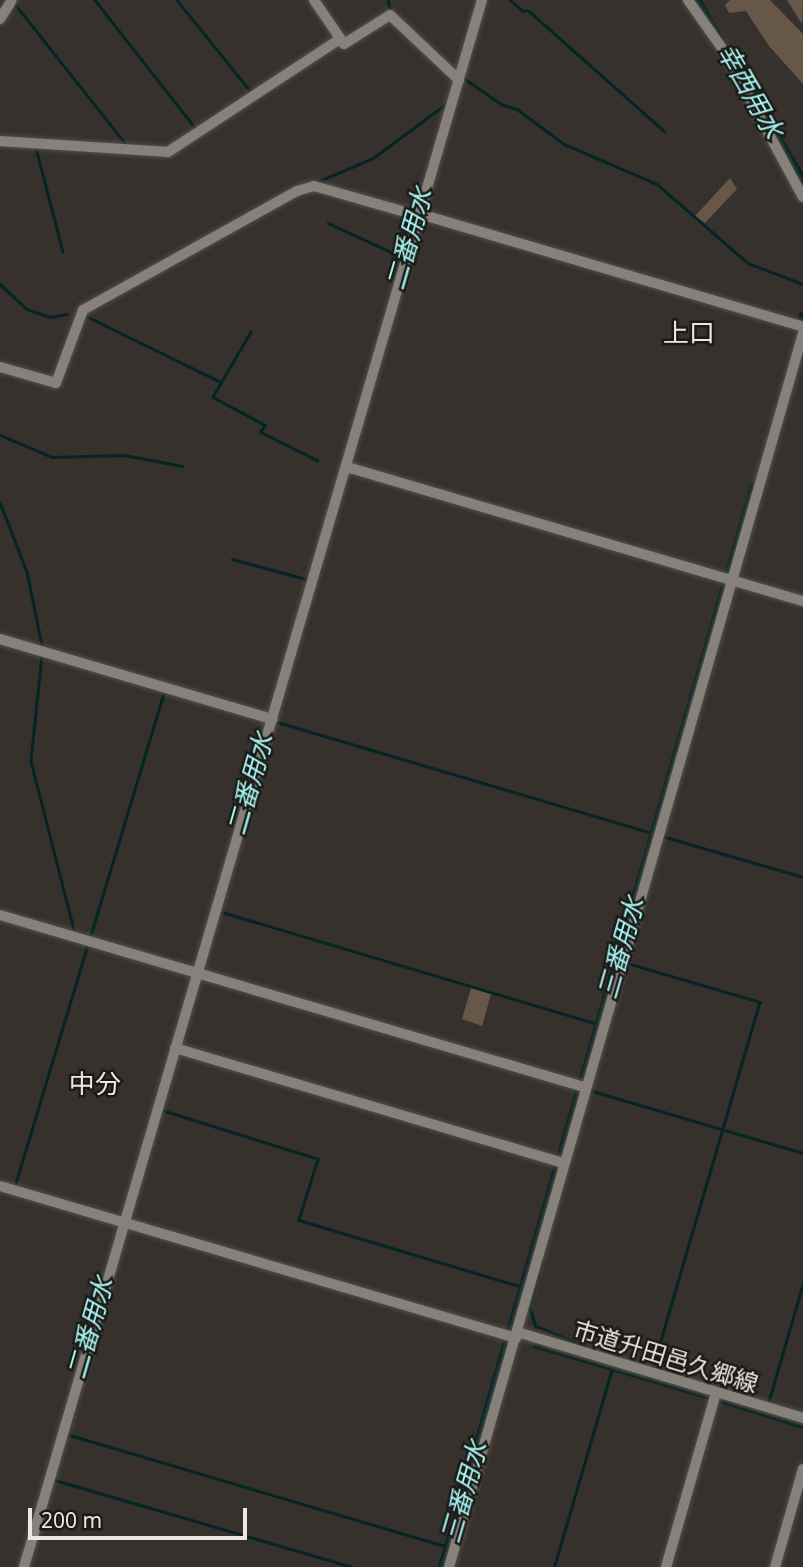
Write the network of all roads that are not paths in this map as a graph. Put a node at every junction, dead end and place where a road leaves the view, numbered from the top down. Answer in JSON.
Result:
{"nodes":[{"id":1,"x":12,"y":0,"type":"edge"},
{"id":2,"x":314,"y":0,"type":"edge"},
{"id":3,"x":482,"y":0,"type":"edge"},
{"id":4,"x":688,"y":0,"type":"edge"},
{"id":5,"x":0,"y":19,"type":"edge"},
{"id":6,"x":340,"y":39,"type":"junction"},
{"id":7,"x":458,"y":80,"type":"junction"},
{"id":8,"x":0,"y":141,"type":"edge"},
{"id":9,"x":803,"y":197,"type":"edge"},
{"id":10,"x":418,"y":215,"type":"junction"},
{"id":11,"x":803,"y":327,"type":"edge"},
{"id":12,"x":803,"y":333,"type":"edge"},
{"id":13,"x":0,"y":367,"type":"edge"},
{"id":14,"x":347,"y":467,"type":"junction"},
{"id":15,"x":728,"y":579,"type":"junction"},
{"id":16,"x":803,"y":601,"type":"edge"},
{"id":17,"x":0,"y":639,"type":"edge"},
{"id":18,"x":270,"y":718,"type":"junction"},
{"id":19,"x":0,"y":915,"type":"edge"},
{"id":20,"x":196,"y":972,"type":"junction"},
{"id":21,"x":175,"y":1048,"type":"junction"},
{"id":22,"x":581,"y":1086,"type":"junction"},
{"id":23,"x":560,"y":1162,"type":"junction"},
{"id":24,"x":0,"y":1186,"type":"edge"},
{"id":25,"x":122,"y":1222,"type":"junction"},
{"id":26,"x":512,"y":1335,"type":"junction"},
{"id":27,"x":715,"y":1398,"type":"junction"},
{"id":28,"x":803,"y":1418,"type":"edge"},
{"id":29,"x":803,"y":1469,"type":"edge"},
{"id":30,"x":24,"y":1567,"type":"edge"},
{"id":31,"x":449,"y":1567,"type":"edge"},
{"id":32,"x":666,"y":1567,"type":"edge"},
{"id":33,"x":775,"y":1567,"type":"edge"}],
"edges":[{"from":1,"to":5,"type":"street"},
{"from":2,"to":6,"type":"street"},
{"from":3,"to":7,"type":"street"},
{"from":4,"to":9,"type":"street"},
{"from":6,"to":7,"type":"street"},
{"from":6,"to":8,"type":"street"},
{"from":7,"to":10,"type":"street"},
{"from":10,"to":11,"type":"street"},
{"from":10,"to":13,"type":"street"},
{"from":10,"to":14,"type":"street"},
{"from":12,"to":15,"type":"street"},
{"from":14,"to":15,"type":"street"},
{"from":14,"to":18,"type":"street"},
{"from":15,"to":16,"type":"street"},
{"from":15,"to":22,"type":"street"},
{"from":17,"to":18,"type":"street"},
{"from":18,"to":20,"type":"street"},
{"from":19,"to":20,"type":"street"},
{"from":20,"to":21,"type":"street"},
{"from":20,"to":22,"type":"street"},
{"from":21,"to":23,"type":"street"},
{"from":21,"to":25,"type":"street"},
{"from":22,"to":23,"type":"street"},
{"from":23,"to":26,"type":"street"},
{"from":24,"to":25,"type":"street","name":"市道升田邑久郷線"},
{"from":25,"to":26,"type":"street","name":"市道升田邑久郷線"},
{"from":25,"to":30,"type":"street"},
{"from":26,"to":27,"type":"street","name":"市道升田邑久郷線"},
{"from":26,"to":31,"type":"street"},
{"from":27,"to":28,"type":"street","name":"市道升田邑久郷線"},
{"from":27,"to":32,"type":"street"},
{"from":29,"to":33,"type":"street"}]}
